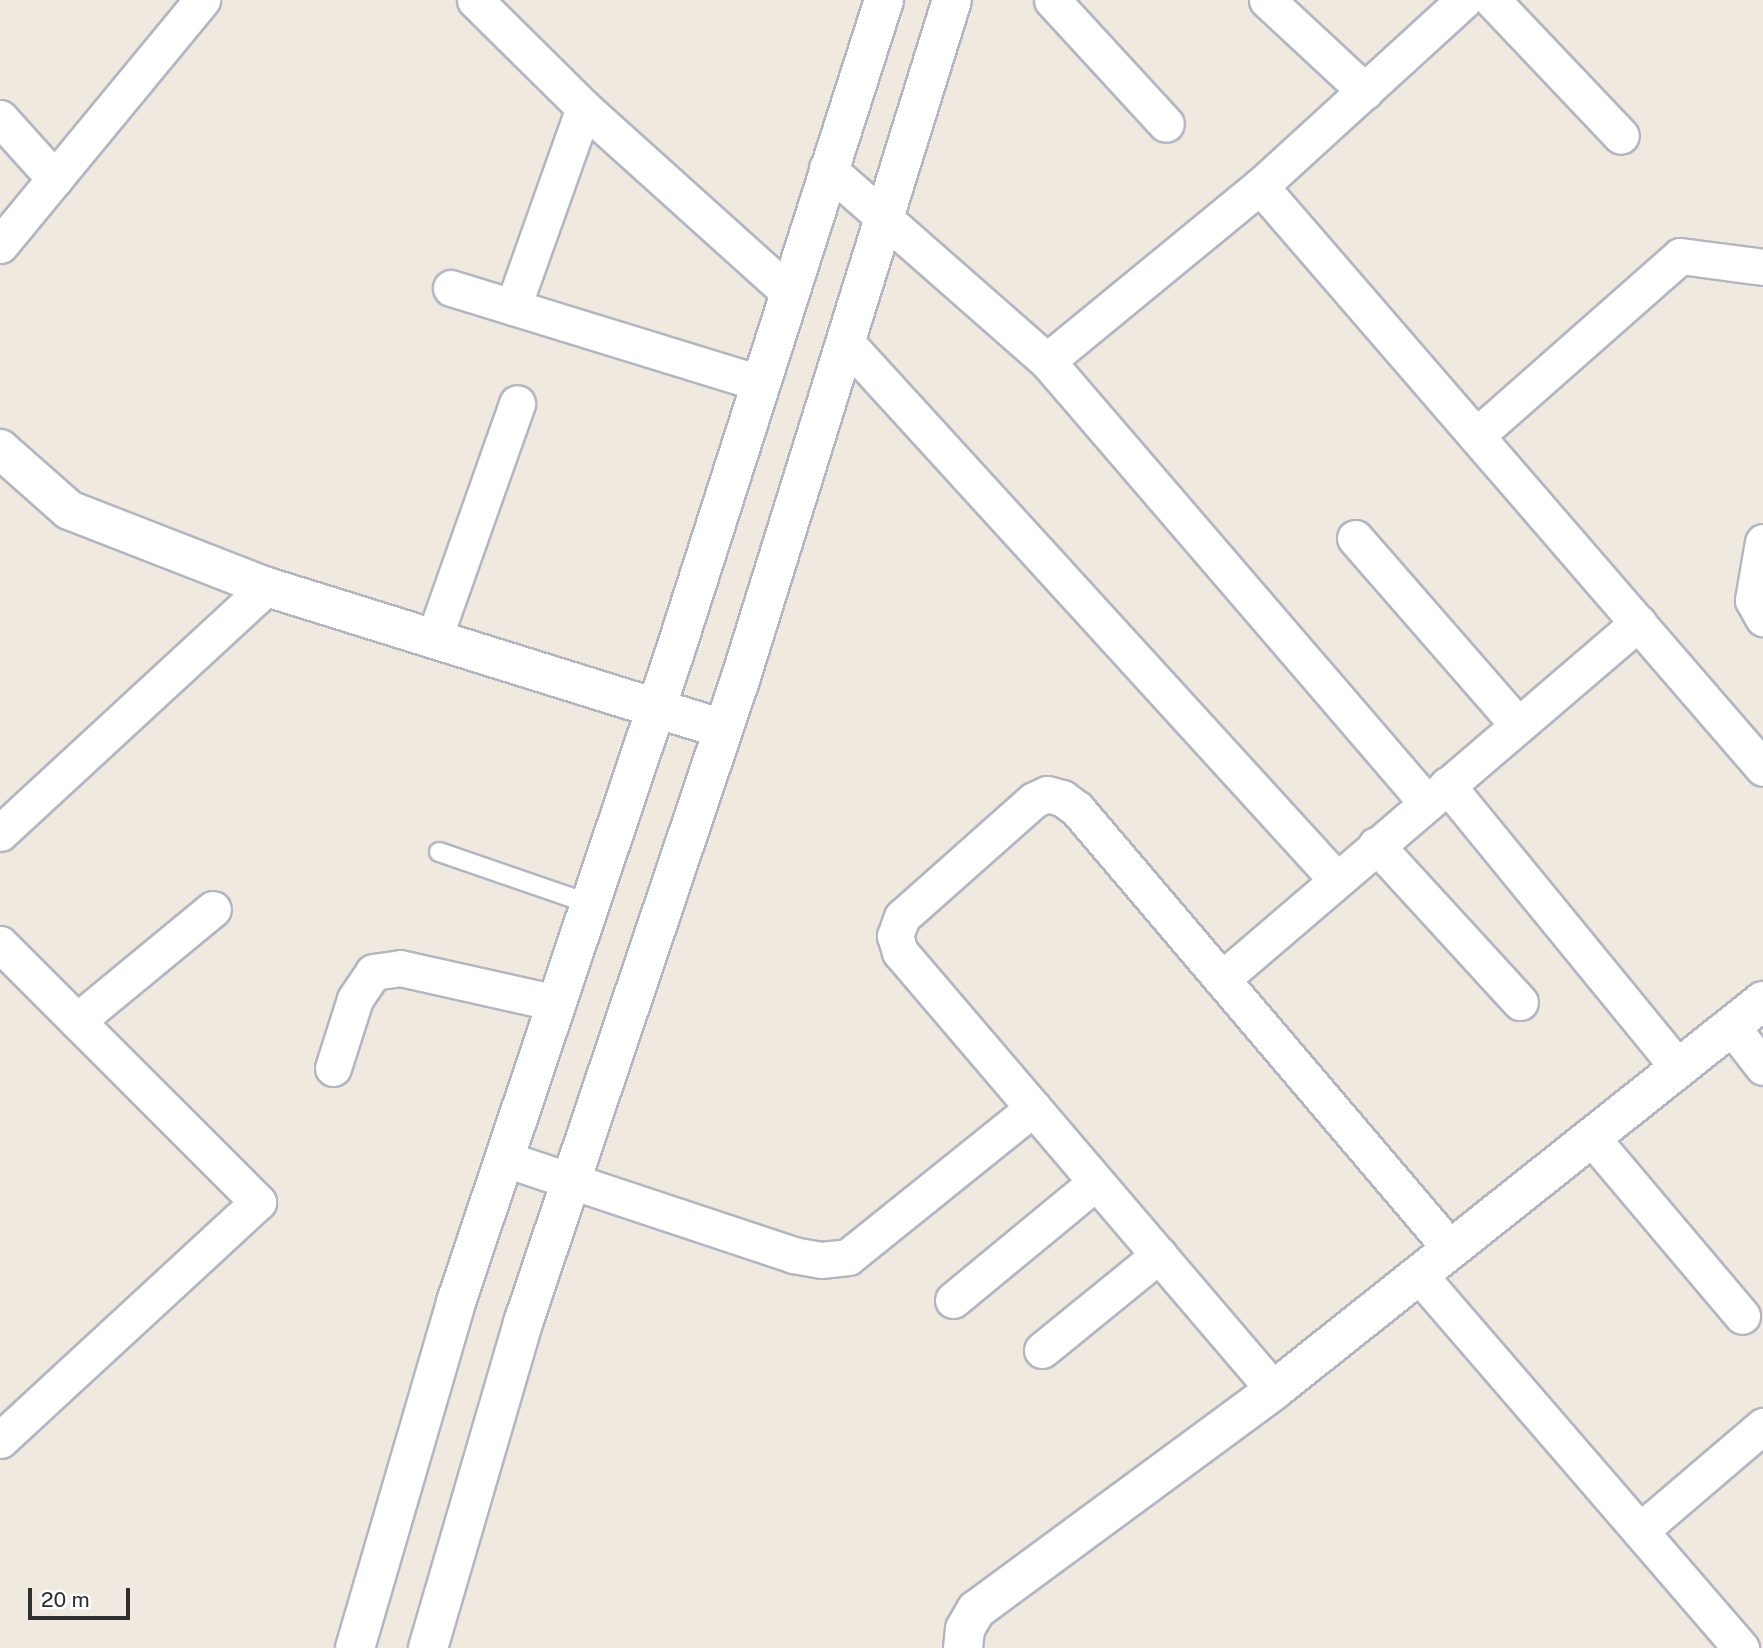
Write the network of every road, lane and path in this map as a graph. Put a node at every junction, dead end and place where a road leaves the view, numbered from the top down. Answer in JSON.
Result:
{"nodes":[{"id":1,"x":202,"y":0,"type":"edge"},
{"id":2,"x":475,"y":0,"type":"edge"},
{"id":3,"x":884,"y":0,"type":"edge"},
{"id":4,"x":952,"y":0,"type":"edge"},
{"id":5,"x":1052,"y":0,"type":"edge"},
{"id":6,"x":1267,"y":0,"type":"edge"},
{"id":7,"x":1464,"y":0,"type":"edge"},
{"id":8,"x":1492,"y":0,"type":"edge"},
{"id":9,"x":1365,"y":90,"type":"junction"},
{"id":10,"x":584,"y":108,"type":"junction"},
{"id":11,"x":0,"y":118,"type":"edge"},
{"id":12,"x":1166,"y":124,"type":"dead end"},
{"id":13,"x":1621,"y":136,"type":"dead end"},
{"id":14,"x":827,"y":168,"type":"junction"},
{"id":15,"x":55,"y":178,"type":"junction"},
{"id":16,"x":1260,"y":186,"type":"junction"},
{"id":17,"x":883,"y":216,"type":"junction"},
{"id":18,"x":0,"y":245,"type":"edge"},
{"id":19,"x":1763,"y":267,"type":"edge"},
{"id":20,"x":451,"y":288,"type":"dead end"},
{"id":21,"x":788,"y":292,"type":"junction"},
{"id":22,"x":513,"y":307,"type":"junction"},
{"id":23,"x":844,"y":340,"type":"junction"},
{"id":24,"x":1047,"y":361,"type":"junction"},
{"id":25,"x":760,"y":383,"type":"junction"},
{"id":26,"x":517,"y":403,"type":"dead end"},
{"id":27,"x":1476,"y":436,"type":"junction"},
{"id":28,"x":0,"y":449,"type":"edge"},
{"id":29,"x":1355,"y":538,"type":"dead end"},
{"id":30,"x":1763,"y":542,"type":"edge"},
{"id":31,"x":267,"y":587,"type":"junction"},
{"id":32,"x":1763,"y":618,"type":"edge"},
{"id":33,"x":1638,"y":623,"type":"junction"},
{"id":34,"x":434,"y":638,"type":"junction"},
{"id":35,"x":657,"y":706,"type":"junction"},
{"id":36,"x":1518,"y":725,"type":"junction"},
{"id":37,"x":723,"y":729,"type":"junction"},
{"id":38,"x":1763,"y":768,"type":"edge"},
{"id":39,"x":1437,"y":793,"type":"junction"},
{"id":40,"x":0,"y":833,"type":"edge"},
{"id":41,"x":1376,"y":845,"type":"junction"},
{"id":42,"x":439,"y":852,"type":"dead end"},
{"id":43,"x":1336,"y":878,"type":"junction"},
{"id":44,"x":590,"y":904,"type":"junction"},
{"id":45,"x":213,"y":909,"type":"dead end"},
{"id":46,"x":0,"y":944,"type":"edge"},
{"id":47,"x":1223,"y":979,"type":"junction"},
{"id":48,"x":1763,"y":1001,"type":"edge"},
{"id":49,"x":1520,"y":1002,"type":"dead end"},
{"id":50,"x":557,"y":1003,"type":"junction"},
{"id":51,"x":77,"y":1021,"type":"junction"},
{"id":52,"x":1731,"y":1026,"type":"junction"},
{"id":53,"x":333,"y":1068,"type":"dead end"},
{"id":54,"x":1679,"y":1068,"type":"junction"},
{"id":55,"x":1763,"y":1068,"type":"edge"},
{"id":56,"x":1033,"y":1108,"type":"junction"},
{"id":57,"x":1591,"y":1137,"type":"junction"},
{"id":58,"x":505,"y":1159,"type":"junction"},
{"id":59,"x":572,"y":1180,"type":"junction"},
{"id":60,"x":1096,"y":1182,"type":"junction"},
{"id":61,"x":1451,"y":1249,"type":"junction"},
{"id":62,"x":1159,"y":1255,"type":"junction"},
{"id":63,"x":1419,"y":1275,"type":"junction"},
{"id":64,"x":953,"y":1300,"type":"dead end"},
{"id":65,"x":1742,"y":1316,"type":"dead end"},
{"id":66,"x":1042,"y":1350,"type":"dead end"},
{"id":67,"x":1274,"y":1390,"type":"junction"},
{"id":68,"x":1763,"y":1426,"type":"edge"},
{"id":69,"x":0,"y":1440,"type":"edge"},
{"id":70,"x":1640,"y":1531,"type":"junction"},
{"id":71,"x":355,"y":1648,"type":"edge"},
{"id":72,"x":428,"y":1648,"type":"edge"},
{"id":73,"x":963,"y":1648,"type":"edge"},
{"id":74,"x":1741,"y":1648,"type":"edge"}],
"edges":[{"from":1,"to":15,"type":"street"},
{"from":2,"to":10,"type":"street"},
{"from":3,"to":14,"type":"street"},
{"from":4,"to":17,"type":"street"},
{"from":5,"to":12,"type":"street"},
{"from":6,"to":9,"type":"street"},
{"from":7,"to":9,"type":"street"},
{"from":8,"to":13,"type":"street"},
{"from":9,"to":16,"type":"street"},
{"from":10,"to":21,"type":"street"},
{"from":10,"to":22,"type":"street"},
{"from":11,"to":15,"type":"street"},
{"from":14,"to":17,"type":"street"},
{"from":14,"to":21,"type":"street"},
{"from":15,"to":18,"type":"street"},
{"from":16,"to":24,"type":"street"},
{"from":16,"to":27,"type":"street"},
{"from":17,"to":23,"type":"street"},
{"from":17,"to":24,"type":"street"},
{"from":19,"to":27,"type":"street"},
{"from":20,"to":22,"type":"street"},
{"from":21,"to":25,"type":"street"},
{"from":22,"to":25,"type":"street"},
{"from":23,"to":37,"type":"street"},
{"from":23,"to":43,"type":"street"},
{"from":24,"to":39,"type":"street"},
{"from":25,"to":35,"type":"street"},
{"from":26,"to":34,"type":"street"},
{"from":27,"to":33,"type":"street"},
{"from":28,"to":31,"type":"street"},
{"from":29,"to":36,"type":"street"},
{"from":30,"to":32,"type":"street"},
{"from":31,"to":34,"type":"street"},
{"from":31,"to":40,"type":"street"},
{"from":33,"to":36,"type":"street"},
{"from":33,"to":38,"type":"street"},
{"from":34,"to":35,"type":"street"},
{"from":35,"to":37,"type":"street"},
{"from":35,"to":44,"type":"street"},
{"from":36,"to":39,"type":"street"},
{"from":37,"to":59,"type":"street"},
{"from":39,"to":41,"type":"street"},
{"from":39,"to":54,"type":"street"},
{"from":41,"to":43,"type":"street"},
{"from":41,"to":49,"type":"street"},
{"from":42,"to":44,"type":"lane"},
{"from":43,"to":47,"type":"street"},
{"from":44,"to":50,"type":"street"},
{"from":45,"to":51,"type":"street"},
{"from":46,"to":51,"type":"street"},
{"from":47,"to":56,"type":"street"},
{"from":47,"to":61,"type":"street"},
{"from":48,"to":52,"type":"street"},
{"from":50,"to":53,"type":"street"},
{"from":50,"to":58,"type":"street"},
{"from":51,"to":69,"type":"street"},
{"from":52,"to":54,"type":"street"},
{"from":52,"to":55,"type":"street"},
{"from":54,"to":57,"type":"street"},
{"from":56,"to":59,"type":"street"},
{"from":56,"to":60,"type":"street"},
{"from":57,"to":61,"type":"street"},
{"from":57,"to":65,"type":"street"},
{"from":58,"to":59,"type":"street"},
{"from":58,"to":71,"type":"street"},
{"from":59,"to":72,"type":"street"},
{"from":60,"to":62,"type":"street"},
{"from":60,"to":64,"type":"street"},
{"from":61,"to":63,"type":"street"},
{"from":62,"to":66,"type":"street"},
{"from":62,"to":67,"type":"street"},
{"from":63,"to":67,"type":"street"},
{"from":63,"to":70,"type":"street"},
{"from":67,"to":73,"type":"street"},
{"from":68,"to":70,"type":"street"},
{"from":70,"to":74,"type":"street"}]}
